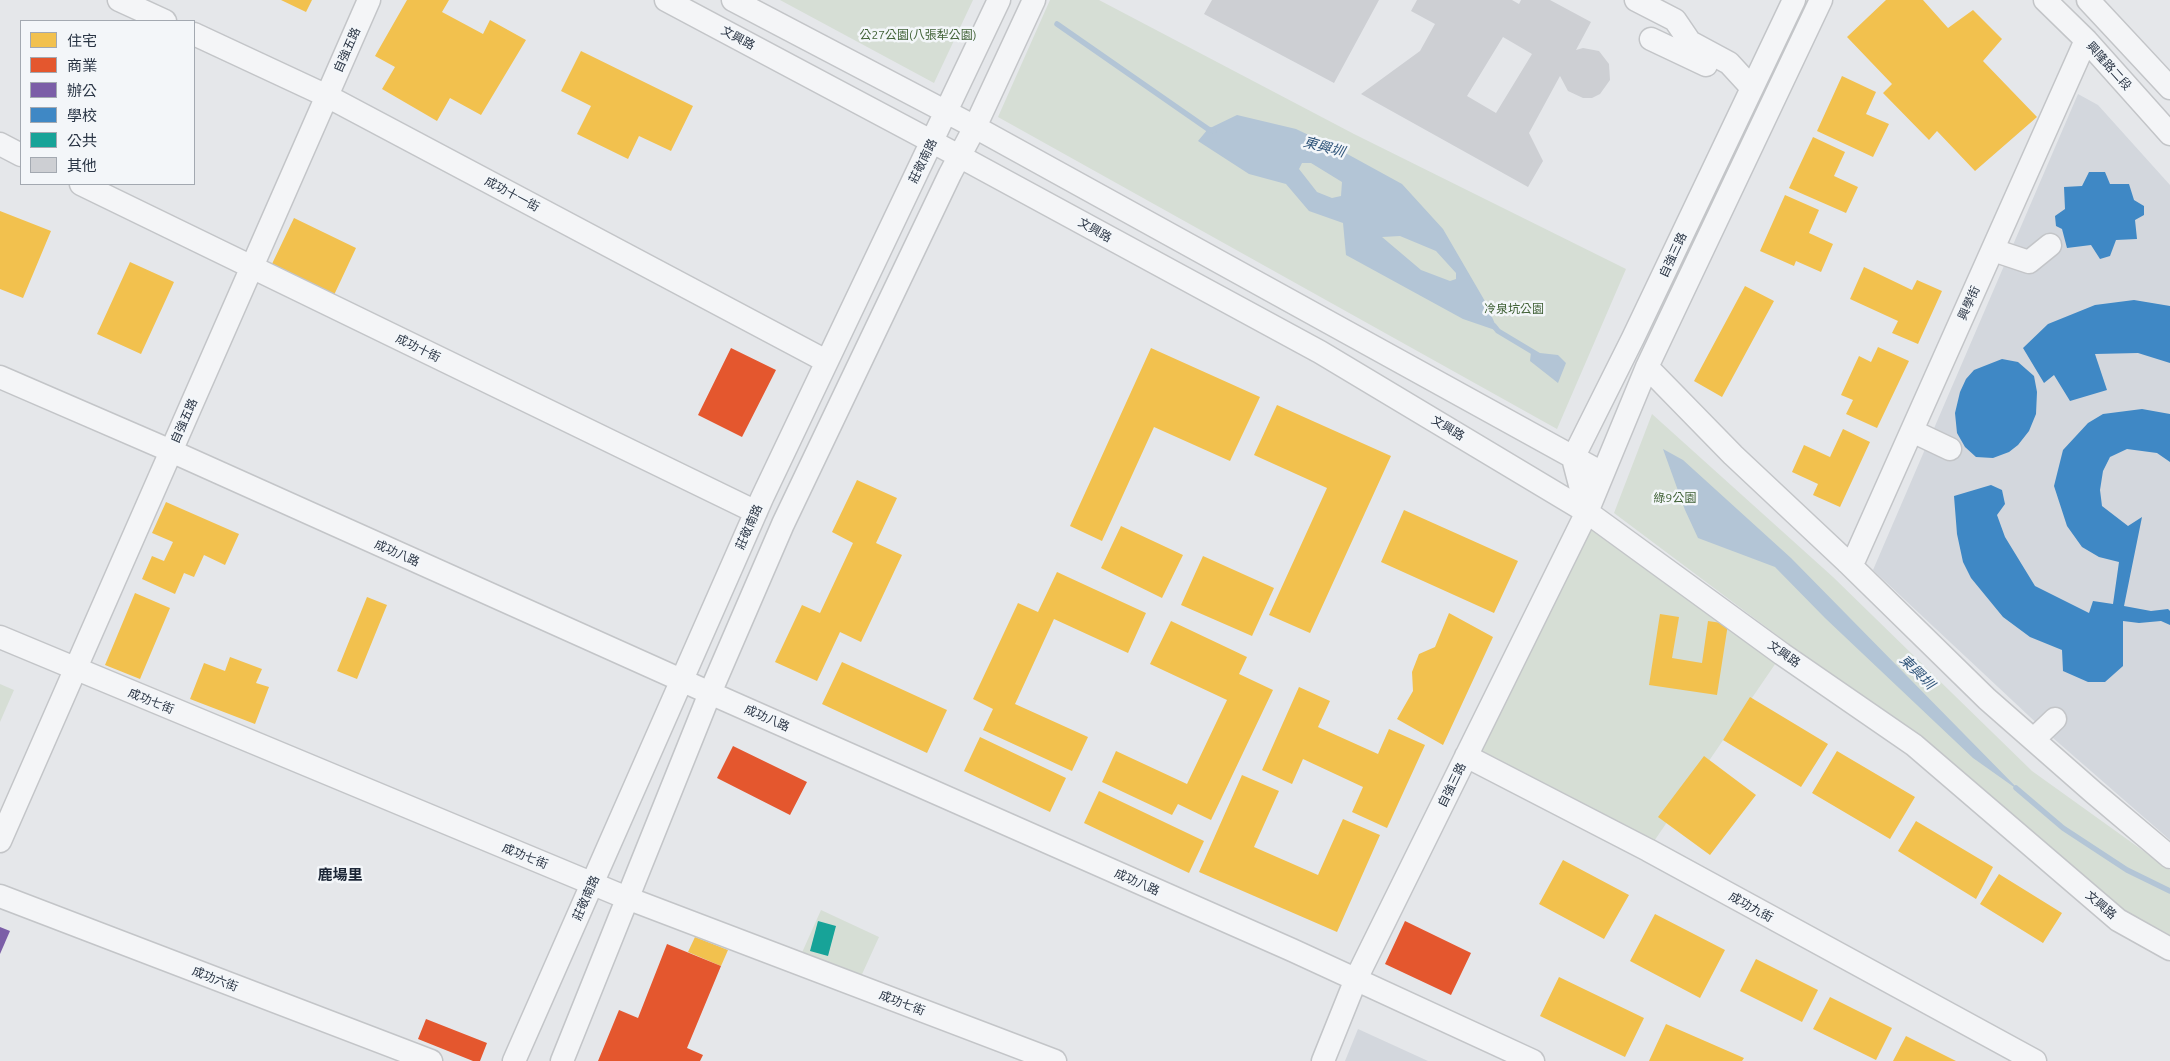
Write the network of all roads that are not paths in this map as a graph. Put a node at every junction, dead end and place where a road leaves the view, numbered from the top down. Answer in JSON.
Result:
{"nodes":[{"id":1,"x":119,"y":0,"type":"edge"},
{"id":2,"x":369,"y":0,"type":"edge"},
{"id":3,"x":666,"y":0,"type":"edge"},
{"id":4,"x":733,"y":0,"type":"edge"},
{"id":5,"x":999,"y":0,"type":"edge"},
{"id":6,"x":1034,"y":0,"type":"edge"},
{"id":7,"x":1636,"y":0,"type":"edge"},
{"id":8,"x":1794,"y":0,"type":"edge"},
{"id":9,"x":1821,"y":0,"type":"edge"},
{"id":10,"x":2045,"y":0,"type":"edge"},
{"id":11,"x":2088,"y":0,"type":"edge"},
{"id":12,"x":163,"y":20,"type":"edge"},
{"id":13,"x":195,"y":34,"type":"edge"},
{"id":14,"x":1651,"y":39,"type":"dead end"},
{"id":15,"x":2086,"y":40,"type":"junction"},
{"id":16,"x":1752,"y":88,"type":"junction"},
{"id":17,"x":2170,"y":88,"type":"edge"},
{"id":18,"x":326,"y":96,"type":"junction"},
{"id":19,"x":947,"y":112,"type":"junction"},
{"id":20,"x":975,"y":127,"type":"junction"},
{"id":21,"x":2170,"y":134,"type":"edge"},
{"id":22,"x":932,"y":141,"type":"junction"},
{"id":23,"x":0,"y":144,"type":"edge"},
{"id":24,"x":20,"y":154,"type":"edge"},
{"id":25,"x":959,"y":156,"type":"junction"},
{"id":26,"x":83,"y":185,"type":"edge"},
{"id":27,"x":2050,"y":245,"type":"dead end"},
{"id":28,"x":1993,"y":250,"type":"junction"},
{"id":29,"x":252,"y":268,"type":"junction"},
{"id":30,"x":826,"y":361,"type":"junction"},
{"id":31,"x":1647,"y":367,"type":"junction"},
{"id":32,"x":0,"y":377,"type":"edge"},
{"id":33,"x":1912,"y":431,"type":"junction"},
{"id":34,"x":1950,"y":449,"type":"dead end"},
{"id":35,"x":171,"y":451,"type":"junction"},
{"id":36,"x":1573,"y":458,"type":"junction"},
{"id":37,"x":1602,"y":473,"type":"junction"},
{"id":38,"x":756,"y":512,"type":"junction"},
{"id":39,"x":1586,"y":512,"type":"junction"},
{"id":40,"x":1847,"y":562,"type":"junction"},
{"id":41,"x":0,"y":637,"type":"edge"},
{"id":42,"x":75,"y":670,"type":"junction"},
{"id":43,"x":681,"y":680,"type":"junction"},
{"id":44,"x":710,"y":693,"type":"junction"},
{"id":45,"x":2055,"y":719,"type":"dead end"},
{"id":46,"x":2034,"y":739,"type":"junction"},
{"id":47,"x":1466,"y":756,"type":"junction"},
{"id":48,"x":0,"y":841,"type":"edge"},
{"id":49,"x":2170,"y":857,"type":"edge"},
{"id":50,"x":592,"y":884,"type":"junction"},
{"id":51,"x":0,"y":896,"type":"edge"},
{"id":52,"x":627,"y":898,"type":"junction"},
{"id":53,"x":2170,"y":949,"type":"edge"},
{"id":54,"x":1356,"y":979,"type":"junction"},
{"id":55,"x":431,"y":1061,"type":"edge"},
{"id":56,"x":514,"y":1061,"type":"edge"},
{"id":57,"x":562,"y":1061,"type":"edge"},
{"id":58,"x":1055,"y":1061,"type":"edge"},
{"id":59,"x":1323,"y":1061,"type":"edge"},
{"id":60,"x":1533,"y":1061,"type":"edge"},
{"id":61,"x":2035,"y":1061,"type":"edge"}],
"edges":[{"from":1,"to":12,"type":"street"},
{"from":2,"to":18,"type":"street","name":"自強五路"},
{"from":3,"to":22,"type":"street","name":"文興路"},
{"from":4,"to":19,"type":"street"},
{"from":5,"to":19,"type":"street","name":"莊敬南路"},
{"from":6,"to":20,"type":"street"},
{"from":7,"to":16,"type":"street"},
{"from":8,"to":16,"type":"street","name":"自強三路"},
{"from":9,"to":31,"type":"street","name":"自強三路"},
{"from":10,"to":15,"type":"street","name":"興隆路二段"},
{"from":11,"to":17,"type":"street"},
{"from":13,"to":18,"type":"street","name":"成功十一街"},
{"from":14,"to":16,"type":"street"},
{"from":15,"to":21,"type":"street","name":"興隆路二段"},
{"from":15,"to":28,"type":"street","name":"興學街"},
{"from":16,"to":36,"type":"street","name":"自強三路"},
{"from":18,"to":29,"type":"street","name":"自強五路"},
{"from":18,"to":30,"type":"street","name":"成功十一街"},
{"from":19,"to":20,"type":"street"},
{"from":19,"to":22,"type":"street","name":"莊敬南路"},
{"from":20,"to":25,"type":"street"},
{"from":20,"to":36,"type":"street"},
{"from":22,"to":25,"type":"street","name":"文興路"},
{"from":22,"to":30,"type":"street","name":"莊敬南路"},
{"from":23,"to":24,"type":"street"},
{"from":25,"to":39,"type":"street","name":"文興路"},
{"from":25,"to":44,"type":"street"},
{"from":26,"to":29,"type":"street","name":"成功十街"},
{"from":27,"to":28,"type":"street"},
{"from":28,"to":33,"type":"street","name":"興學街"},
{"from":29,"to":35,"type":"street","name":"自強五路"},
{"from":29,"to":38,"type":"street","name":"成功十街"},
{"from":30,"to":38,"type":"street","name":"莊敬南路"},
{"from":31,"to":37,"type":"street","name":"自強三路"},
{"from":31,"to":40,"type":"street"},
{"from":32,"to":35,"type":"street","name":"成功八路"},
{"from":33,"to":34,"type":"street"},
{"from":33,"to":40,"type":"street","name":"興學街"},
{"from":35,"to":42,"type":"street","name":"自強五路"},
{"from":35,"to":43,"type":"street","name":"成功八路"},
{"from":36,"to":37,"type":"street"},
{"from":36,"to":39,"type":"street"},
{"from":37,"to":39,"type":"street","name":"自強三路"},
{"from":38,"to":43,"type":"street","name":"莊敬南路"},
{"from":39,"to":47,"type":"street","name":"自強三路"},
{"from":39,"to":53,"type":"street","name":"文興路"},
{"from":40,"to":46,"type":"street"},
{"from":41,"to":42,"type":"street","name":"成功七街"},
{"from":42,"to":48,"type":"street","name":"自強五路"},
{"from":42,"to":50,"type":"street","name":"成功七街"},
{"from":43,"to":44,"type":"street","name":"成功八路"},
{"from":43,"to":50,"type":"street","name":"莊敬南路"},
{"from":44,"to":52,"type":"street"},
{"from":44,"to":54,"type":"street","name":"成功八路"},
{"from":45,"to":46,"type":"street"},
{"from":46,"to":49,"type":"street"},
{"from":47,"to":54,"type":"street","name":"自強三路"},
{"from":47,"to":61,"type":"street","name":"成功九街"},
{"from":50,"to":52,"type":"street","name":"成功七街"},
{"from":50,"to":56,"type":"street","name":"莊敬南路"},
{"from":51,"to":55,"type":"street","name":"成功六街"},
{"from":52,"to":57,"type":"street"},
{"from":52,"to":58,"type":"street","name":"成功七街"},
{"from":54,"to":59,"type":"street","name":"自強三路"},
{"from":54,"to":60,"type":"street","name":"成功八路"}]}
